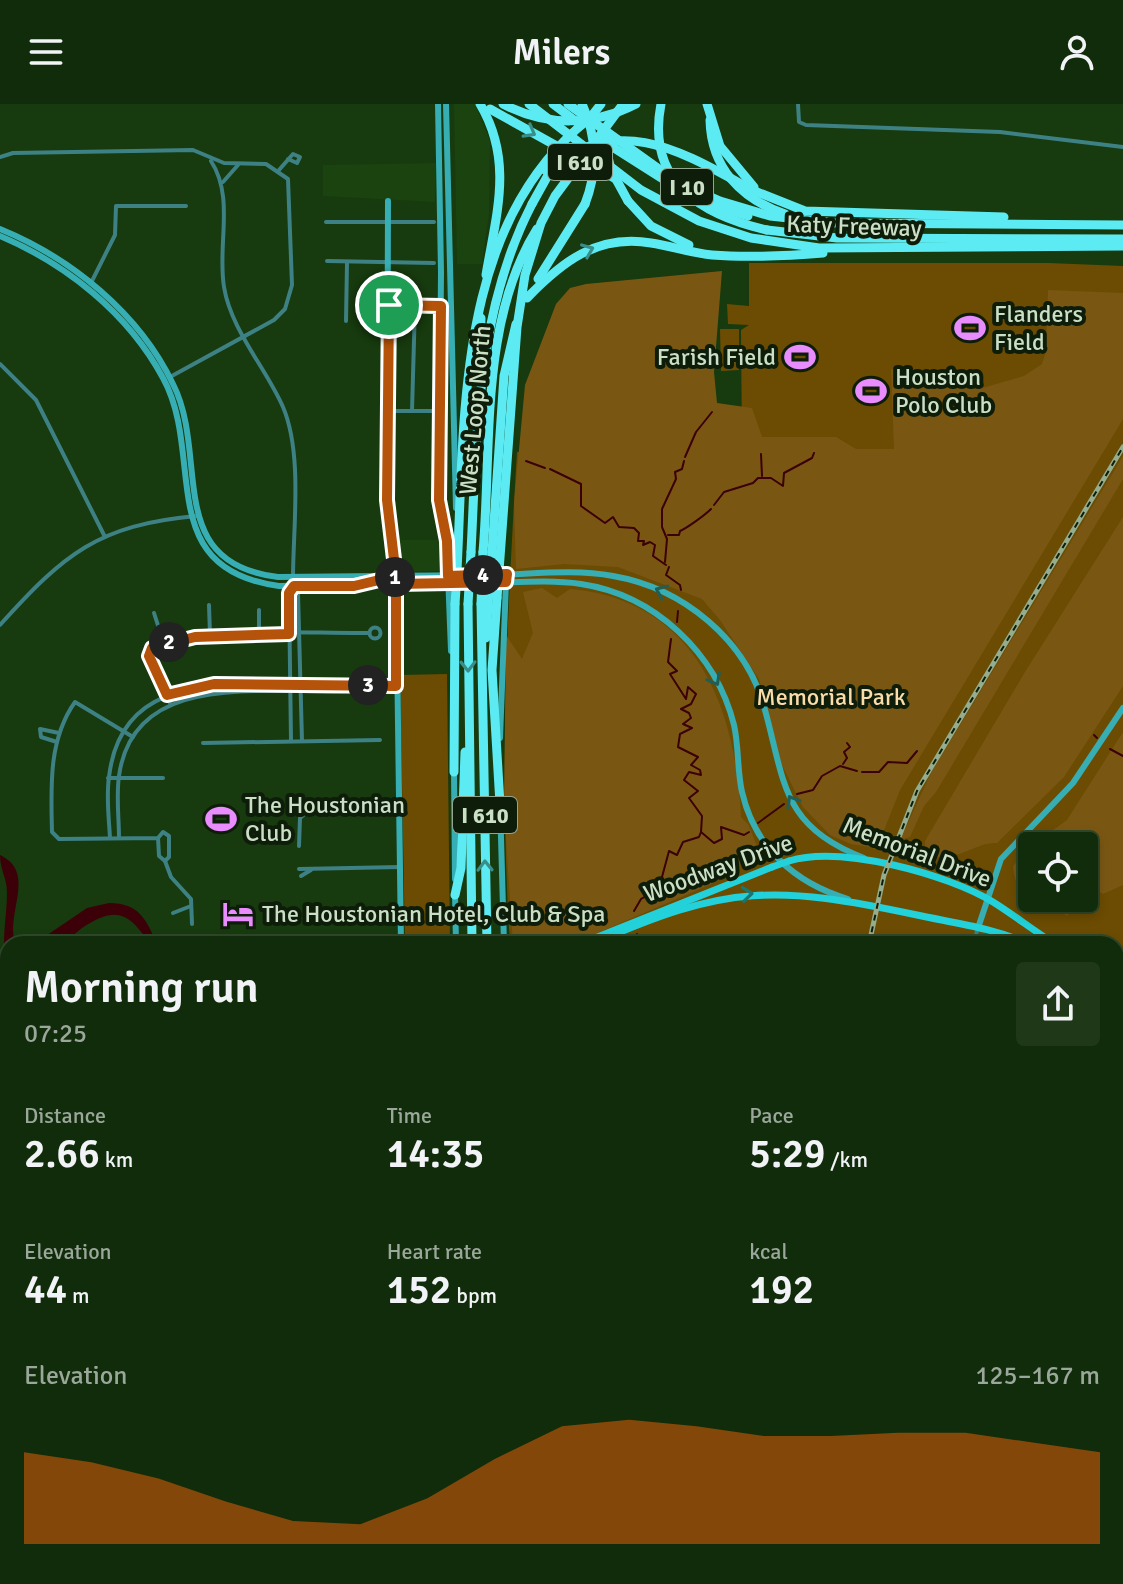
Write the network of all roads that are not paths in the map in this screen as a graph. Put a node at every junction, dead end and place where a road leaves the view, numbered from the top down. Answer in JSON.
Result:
{"nodes":[{"id":1,"x":438,"y":104,"type":"edge"},
{"id":2,"x":446,"y":104,"type":"edge"},
{"id":3,"x":503,"y":104,"type":"edge"},
{"id":4,"x":529,"y":104,"type":"edge"},
{"id":5,"x":553,"y":104,"type":"edge"},
{"id":6,"x":568,"y":104,"type":"edge"},
{"id":7,"x":582,"y":104,"type":"edge"},
{"id":8,"x":603,"y":104,"type":"edge"},
{"id":9,"x":623,"y":104,"type":"edge"},
{"id":10,"x":636,"y":104,"type":"edge"},
{"id":11,"x":663,"y":104,"type":"edge"},
{"id":12,"x":709,"y":104,"type":"edge"},
{"id":13,"x":798,"y":104,"type":"edge"},
{"id":14,"x":485,"y":106,"type":"edge"},
{"id":15,"x":590,"y":118,"type":"junction"},
{"id":16,"x":1123,"y":147,"type":"edge"},
{"id":17,"x":0,"y":157,"type":"edge"},
{"id":18,"x":288,"y":159,"type":"dead end"},
{"id":19,"x":211,"y":161,"type":"junction"},
{"id":20,"x":239,"y":163,"type":"junction"},
{"id":21,"x":279,"y":170,"type":"junction"},
{"id":22,"x":223,"y":182,"type":"junction"},
{"id":23,"x":764,"y":195,"type":"junction"},
{"id":24,"x":388,"y":201,"type":"dead end"},
{"id":25,"x":659,"y":201,"type":"junction"},
{"id":26,"x":186,"y":206,"type":"dead end"},
{"id":27,"x":326,"y":222,"type":"dead end"},
{"id":28,"x":388,"y":222,"type":"junction"},
{"id":29,"x":434,"y":222,"type":"dead end"},
{"id":30,"x":541,"y":223,"type":"junction"},
{"id":31,"x":827,"y":223,"type":"junction"},
{"id":32,"x":1035,"y":223,"type":"junction"},
{"id":33,"x":1123,"y":225,"type":"edge"},
{"id":34,"x":0,"y":229,"type":"edge"},
{"id":35,"x":0,"y":236,"type":"edge"},
{"id":36,"x":1123,"y":236,"type":"edge"},
{"id":37,"x":26,"y":244,"type":"junction"},
{"id":38,"x":1123,"y":246,"type":"edge"},
{"id":39,"x":909,"y":249,"type":"junction"},
{"id":40,"x":726,"y":255,"type":"junction"},
{"id":41,"x":327,"y":261,"type":"dead end"},
{"id":42,"x":347,"y":262,"type":"junction"},
{"id":43,"x":388,"y":262,"type":"junction"},
{"id":44,"x":434,"y":263,"type":"dead end"},
{"id":45,"x":487,"y":270,"type":"junction"},
{"id":46,"x":89,"y":286,"type":"junction"},
{"id":47,"x":527,"y":298,"type":"junction"},
{"id":48,"x":389,"y":305,"type":"junction"},
{"id":49,"x":415,"y":305,"type":"junction"},
{"id":50,"x":441,"y":306,"type":"junction"},
{"id":51,"x":453,"y":306,"type":"junction"},
{"id":52,"x":346,"y":321,"type":"dead end"},
{"id":53,"x":245,"y":337,"type":"junction"},
{"id":54,"x":488,"y":346,"type":"junction"},
{"id":55,"x":0,"y":364,"type":"edge"},
{"id":56,"x":167,"y":378,"type":"junction"},
{"id":57,"x":387,"y":411,"type":"junction"},
{"id":58,"x":412,"y":411,"type":"junction"},
{"id":59,"x":440,"y":411,"type":"junction"},
{"id":60,"x":193,"y":516,"type":"junction"},
{"id":61,"x":104,"y":535,"type":"junction"},
{"id":62,"x":491,"y":552,"type":"junction"},
{"id":63,"x":293,"y":578,"type":"junction"},
{"id":64,"x":507,"y":578,"type":"junction"},
{"id":65,"x":396,"y":580,"type":"junction"},
{"id":66,"x":451,"y":580,"type":"junction"},
{"id":67,"x":294,"y":586,"type":"junction"},
{"id":68,"x":493,"y":603,"type":"junction"},
{"id":69,"x":452,"y":604,"type":"junction"},
{"id":70,"x":209,"y":605,"type":"dead end"},
{"id":71,"x":259,"y":610,"type":"dead end"},
{"id":72,"x":154,"y":613,"type":"dead end"},
{"id":73,"x":289,"y":616,"type":"junction"},
{"id":74,"x":298,"y":616,"type":"junction"},
{"id":75,"x":0,"y":625,"type":"edge"},
{"id":76,"x":369,"y":633,"type":"dead end"},
{"id":77,"x":289,"y":634,"type":"junction"},
{"id":78,"x":299,"y":634,"type":"junction"},
{"id":79,"x":210,"y":635,"type":"junction"},
{"id":80,"x":259,"y":635,"type":"junction"},
{"id":81,"x":164,"y":644,"type":"junction"},
{"id":82,"x":290,"y":683,"type":"junction"},
{"id":83,"x":301,"y":683,"type":"junction"},
{"id":84,"x":229,"y":685,"type":"junction"},
{"id":85,"x":396,"y":686,"type":"junction"},
{"id":86,"x":230,"y":693,"type":"junction"},
{"id":87,"x":290,"y":693,"type":"junction"},
{"id":88,"x":301,"y":693,"type":"junction"},
{"id":89,"x":167,"y":695,"type":"junction"},
{"id":90,"x":170,"y":703,"type":"junction"},
{"id":91,"x":1123,"y":708,"type":"edge"},
{"id":92,"x":469,"y":729,"type":"junction"},
{"id":93,"x":124,"y":732,"type":"junction"},
{"id":94,"x":59,"y":733,"type":"junction"},
{"id":95,"x":133,"y":737,"type":"junction"},
{"id":96,"x":380,"y":740,"type":"dead end"},
{"id":97,"x":291,"y":741,"type":"junction"},
{"id":98,"x":302,"y":741,"type":"junction"},
{"id":99,"x":57,"y":742,"type":"junction"},
{"id":100,"x":203,"y":743,"type":"dead end"},
{"id":101,"x":454,"y":772,"type":"joint"},
{"id":102,"x":108,"y":778,"type":"junction"},
{"id":103,"x":163,"y":778,"type":"dead end"},
{"id":104,"x":118,"y":779,"type":"junction"},
{"id":105,"x":500,"y":804,"type":"joint"},
{"id":106,"x":399,"y":808,"type":"junction"},
{"id":107,"x":110,"y":838,"type":"junction"},
{"id":108,"x":119,"y":838,"type":"junction"},
{"id":109,"x":158,"y":838,"type":"junction"},
{"id":110,"x":299,"y":846,"type":"dead end"},
{"id":111,"x":165,"y":861,"type":"junction"},
{"id":112,"x":875,"y":861,"type":"junction"},
{"id":113,"x":401,"y":867,"type":"junction"},
{"id":114,"x":299,"y":869,"type":"dead end"},
{"id":115,"x":313,"y":869,"type":"junction"},
{"id":116,"x":301,"y":876,"type":"dead end"},
{"id":117,"x":455,"y":895,"type":"junction"},
{"id":118,"x":986,"y":898,"type":"junction"},
{"id":119,"x":858,"y":902,"type":"junction"},
{"id":120,"x":191,"y":906,"type":"junction"},
{"id":121,"x":173,"y":913,"type":"dead end"},
{"id":122,"x":659,"y":914,"type":"junction"},
{"id":123,"x":192,"y":924,"type":"dead end"},
{"id":124,"x":978,"y":928,"type":"junction"},
{"id":125,"x":401,"y":936,"type":"edge"},
{"id":126,"x":456,"y":936,"type":"edge"},
{"id":127,"x":472,"y":936,"type":"edge"},
{"id":128,"x":487,"y":936,"type":"edge"},
{"id":129,"x":504,"y":936,"type":"edge"},
{"id":130,"x":601,"y":936,"type":"edge"},
{"id":131,"x":611,"y":936,"type":"edge"},
{"id":132,"x":976,"y":936,"type":"edge"},
{"id":133,"x":1004,"y":936,"type":"edge"},
{"id":134,"x":1043,"y":936,"type":"edge"}],
"edges":[{"from":1,"to":50,"type":"main road"},
{"from":2,"to":51,"type":"main road"},
{"from":3,"to":10,"type":"highway","bridge":true},
{"from":4,"to":25,"type":"highway","name":"Katy Freeway","number":"I 10"},
{"from":5,"to":31,"type":"highway"},
{"from":6,"to":31,"type":"highway","name":"Katy Freeway","number":"I 10"},
{"from":7,"to":47,"type":"highway","bridge":true},
{"from":8,"to":15,"type":"highway","name":"West Loop North","number":"I 610"},
{"from":8,"to":40,"type":"highway","bridge":true},
{"from":9,"to":30,"type":"highway","name":"West Loop North","number":"I 610","bridge":true},
{"from":11,"to":36,"type":"highway","bridge":true},
{"from":12,"to":23,"type":"highway","bridge":true},
{"from":12,"to":31,"type":"highway"},
{"from":13,"to":16,"type":"street"},
{"from":14,"to":25,"type":"highway","one_way":true},
{"from":14,"to":45,"type":"highway"},
{"from":15,"to":54,"type":"highway","name":"West Loop North","number":"I 610","bridge":true},
{"from":15,"to":69,"type":"highway","bridge":true},
{"from":17,"to":19,"type":"street"},
{"from":18,"to":21,"type":"street"},
{"from":19,"to":20,"type":"street"},
{"from":19,"to":22,"type":"street"},
{"from":20,"to":21,"type":"street"},
{"from":20,"to":22,"type":"street"},
{"from":21,"to":53,"type":"street"},
{"from":22,"to":53,"type":"street"},
{"from":23,"to":32,"type":"highway"},
{"from":23,"to":45,"type":"highway","bridge":true},
{"from":24,"to":28,"type":"main road"},
{"from":25,"to":39,"type":"highway","name":"Katy Freeway","number":"I 10"},
{"from":26,"to":46,"type":"street"},
{"from":27,"to":28,"type":"street"},
{"from":28,"to":29,"type":"street"},
{"from":28,"to":43,"type":"main road"},
{"from":30,"to":54,"type":"highway","name":"West Loop North","number":"I 610","bridge":true},
{"from":30,"to":68,"type":"highway","bridge":true},
{"from":31,"to":32,"type":"highway","name":"Katy Freeway","number":"I 10"},
{"from":32,"to":33,"type":"highway","name":"Katy Freeway","number":"I 10"},
{"from":34,"to":37,"type":"main road","name":"Memorial Drive"},
{"from":35,"to":37,"type":"main road","name":"Memorial Drive"},
{"from":37,"to":46,"type":"main road","name":"Memorial Drive"},
{"from":38,"to":39,"type":"highway","name":"Katy Freeway","number":"I 10"},
{"from":39,"to":40,"type":"highway"},
{"from":47,"to":40,"type":"highway","one_way":true},
{"from":41,"to":42,"type":"street"},
{"from":42,"to":43,"type":"street"},
{"from":42,"to":52,"type":"street"},
{"from":43,"to":44,"type":"street"},
{"from":43,"to":48,"type":"main road"},
{"from":45,"to":54,"type":"highway","bridge":true},
{"from":46,"to":56,"type":"main road","name":"Memorial Drive"},
{"from":47,"to":62,"type":"highway"},
{"from":48,"to":49,"type":"street"},
{"from":48,"to":57,"type":"main road"},
{"from":49,"to":50,"type":"street"},
{"from":49,"to":58,"type":"street"},
{"from":50,"to":51,"type":"street"},
{"from":50,"to":59,"type":"main road"},
{"from":51,"to":66,"type":"main road"},
{"from":53,"to":56,"type":"street"},
{"from":53,"to":63,"type":"street"},
{"from":54,"to":62,"type":"highway","name":"West Loop North","number":"I 610"},
{"from":54,"to":92,"type":"highway","name":"West Loop North","number":"I 610","one_way":true,"bridge":true},
{"from":55,"to":61,"type":"street"},
{"from":56,"to":60,"type":"main road","name":"Memorial Drive"},
{"from":57,"to":58,"type":"street"},
{"from":57,"to":65,"type":"main road"},
{"from":58,"to":59,"type":"street"},
{"from":59,"to":66,"type":"main road"},
{"from":60,"to":61,"type":"street"},
{"from":60,"to":63,"type":"main road","name":"Memorial Drive"},
{"from":60,"to":67,"type":"main road","name":"Memorial Drive"},
{"from":61,"to":75,"type":"street"},
{"from":62,"to":68,"type":"highway","bridge":true},
{"from":63,"to":65,"type":"main road","name":"Memorial Drive"},
{"from":63,"to":67,"type":"street"},
{"from":64,"to":66,"type":"main road","name":"Memorial Drive"},
{"from":64,"to":68,"type":"main road"},
{"from":112,"to":64,"type":"main road","name":"Memorial Drive","one_way":true},
{"from":64,"to":119,"type":"main road","name":"Memorial Drive","one_way":true},
{"from":65,"to":66,"type":"main road","name":"Memorial Drive"},
{"from":65,"to":67,"type":"main road","name":"Memorial Drive"},
{"from":65,"to":85,"type":"main road"},
{"from":66,"to":69,"type":"main road"},
{"from":67,"to":73,"type":"street"},
{"from":67,"to":74,"type":"street"},
{"from":68,"to":69,"type":"main road"},
{"from":68,"to":105,"type":"highway"},
{"from":128,"to":68,"type":"highway","number":"I 610","one_way":true},
{"from":69,"to":101,"type":"highway"},
{"from":70,"to":79,"type":"street"},
{"from":71,"to":80,"type":"street"},
{"from":72,"to":81,"type":"street"},
{"from":73,"to":74,"type":"street"},
{"from":73,"to":77,"type":"street"},
{"from":74,"to":78,"type":"street"},
{"from":76,"to":78,"type":"street"},
{"from":77,"to":78,"type":"street"},
{"from":77,"to":80,"type":"street"},
{"from":77,"to":82,"type":"street"},
{"from":78,"to":83,"type":"street"},
{"from":79,"to":80,"type":"street"},
{"from":79,"to":81,"type":"street"},
{"from":81,"to":89,"type":"street"},
{"from":82,"to":83,"type":"street"},
{"from":82,"to":84,"type":"street"},
{"from":82,"to":87,"type":"street"},
{"from":83,"to":85,"type":"street"},
{"from":83,"to":88,"type":"street"},
{"from":84,"to":86,"type":"street"},
{"from":84,"to":89,"type":"street"},
{"from":85,"to":88,"type":"street"},
{"from":85,"to":106,"type":"main road"},
{"from":86,"to":87,"type":"street"},
{"from":86,"to":90,"type":"street"},
{"from":87,"to":88,"type":"street"},
{"from":87,"to":97,"type":"street"},
{"from":88,"to":98,"type":"street"},
{"from":89,"to":90,"type":"street"},
{"from":89,"to":93,"type":"street"},
{"from":90,"to":95,"type":"street"},
{"from":91,"to":118,"type":"main road"},
{"from":92,"to":117,"type":"highway"},
{"from":92,"to":127,"type":"highway","name":"West Loop North","number":"I 610"},
{"from":93,"to":94,"type":"street"},
{"from":93,"to":95,"type":"street"},
{"from":93,"to":102,"type":"street"},
{"from":94,"to":99,"type":"street"},
{"from":94,"to":99,"type":"street"},
{"from":95,"to":104,"type":"street"},
{"from":96,"to":98,"type":"street"},
{"from":97,"to":98,"type":"street"},
{"from":97,"to":100,"type":"street"},
{"from":99,"to":107,"type":"street"},
{"from":101,"to":117,"type":"main road"},
{"from":102,"to":104,"type":"street"},
{"from":102,"to":107,"type":"street"},
{"from":103,"to":104,"type":"street"},
{"from":104,"to":108,"type":"street"},
{"from":105,"to":129,"type":"main road"},
{"from":106,"to":110,"type":"street"},
{"from":106,"to":113,"type":"main road"},
{"from":107,"to":108,"type":"street"},
{"from":108,"to":109,"type":"street"},
{"from":109,"to":111,"type":"street"},
{"from":109,"to":111,"type":"street"},
{"from":111,"to":120,"type":"street"},
{"from":112,"to":118,"type":"main road","name":"Memorial Drive"},
{"from":112,"to":122,"type":"main road","name":"Woodway Drive","bridge":true},
{"from":113,"to":115,"type":"street"},
{"from":113,"to":125,"type":"main road"},
{"from":114,"to":115,"type":"street"},
{"from":115,"to":116,"type":"street"},
{"from":117,"to":126,"type":"main road"},
{"from":118,"to":124,"type":"main road"},
{"from":118,"to":134,"type":"main road","name":"Memorial Drive"},
{"from":122,"to":119,"type":"main road","name":"Woodway Drive","one_way":true},
{"from":119,"to":124,"type":"main road","name":"Memorial Drive"},
{"from":120,"to":121,"type":"street"},
{"from":120,"to":123,"type":"street"},
{"from":122,"to":130,"type":"main road","name":"Woodway Drive"},
{"from":122,"to":131,"type":"main road","name":"Woodway Drive"},
{"from":124,"to":132,"type":"street"},
{"from":124,"to":133,"type":"main road","name":"Memorial Drive"}]}
